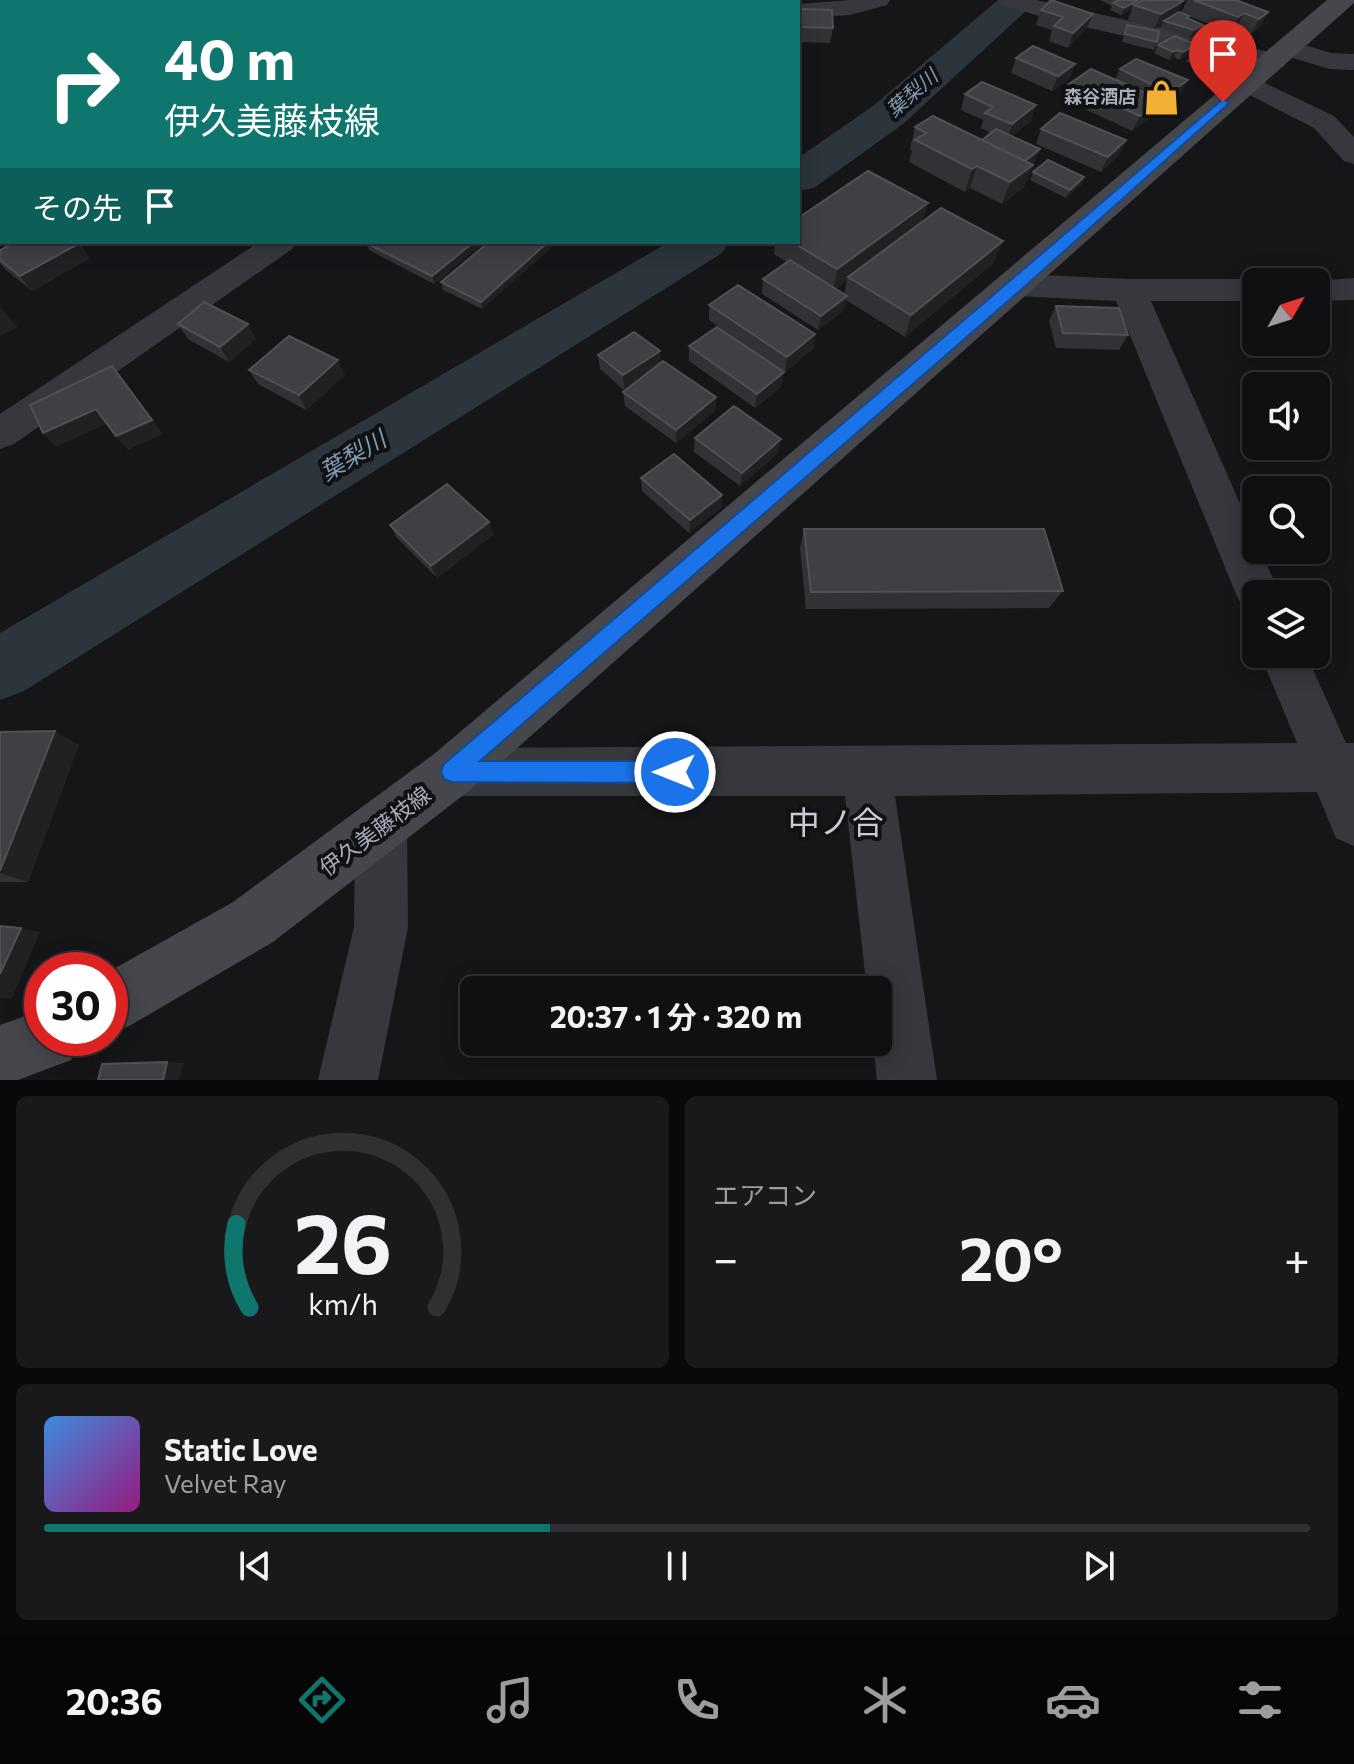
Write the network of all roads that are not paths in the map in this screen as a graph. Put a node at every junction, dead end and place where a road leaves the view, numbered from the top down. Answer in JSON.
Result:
{"nodes":[{"id":1,"x":878,"y":0,"type":"edge"},
{"id":2,"x":1010,"y":0,"type":"edge"},
{"id":3,"x":1343,"y":0,"type":"edge"},
{"id":4,"x":800,"y":11,"type":"edge"},
{"id":5,"x":1354,"y":62,"type":"edge"},
{"id":6,"x":1270,"y":63,"type":"junction"},
{"id":7,"x":1354,"y":155,"type":"edge"},
{"id":8,"x":278,"y":244,"type":"edge"},
{"id":9,"x":1018,"y":285,"type":"junction"},
{"id":10,"x":1354,"y":289,"type":"edge"},
{"id":11,"x":1129,"y":290,"type":"junction"},
{"id":12,"x":1242,"y":290,"type":"edge"},
{"id":13,"x":1330,"y":290,"type":"edge"},
{"id":14,"x":0,"y":434,"type":"edge"},
{"id":15,"x":1252,"y":580,"type":"edge"},
{"id":16,"x":1290,"y":668,"type":"edge"},
{"id":17,"x":1342,"y":766,"type":"edge"},
{"id":18,"x":452,"y":772,"type":"junction"},
{"id":19,"x":867,"y":772,"type":"junction"},
{"id":20,"x":1354,"y":820,"type":"edge"},
{"id":21,"x":381,"y":828,"type":"junction"},
{"id":22,"x":128,"y":994,"type":"edge"},
{"id":23,"x":24,"y":1047,"type":"edge"},
{"id":24,"x":0,"y":1056,"type":"edge"},
{"id":25,"x":348,"y":1080,"type":"edge"},
{"id":26,"x":907,"y":1080,"type":"edge"}],
"edges":[{"from":1,"to":4,"type":"street"},
{"from":2,"to":6,"type":"street"},
{"from":3,"to":6,"type":"main road","name":"伊久美藤枝線"},
{"from":5,"to":6,"type":"street"},
{"from":6,"to":7,"type":"street"},
{"from":6,"to":9,"type":"main road","name":"伊久美藤枝線"},
{"from":8,"to":14,"type":"street"},
{"from":9,"to":11,"type":"street"},
{"from":9,"to":18,"type":"main road","name":"伊久美藤枝線"},
{"from":10,"to":13,"type":"street"},
{"from":11,"to":12,"type":"street"},
{"from":11,"to":15,"type":"street"},
{"from":16,"to":17,"type":"street"},
{"from":17,"to":19,"type":"street"},
{"from":17,"to":20,"type":"street"},
{"from":18,"to":19,"type":"street"},
{"from":18,"to":21,"type":"main road","name":"伊久美藤枝線"},
{"from":19,"to":26,"type":"street"},
{"from":21,"to":22,"type":"main road","name":"伊久美藤枝線"},
{"from":21,"to":25,"type":"street"},
{"from":23,"to":24,"type":"main road"}]}
